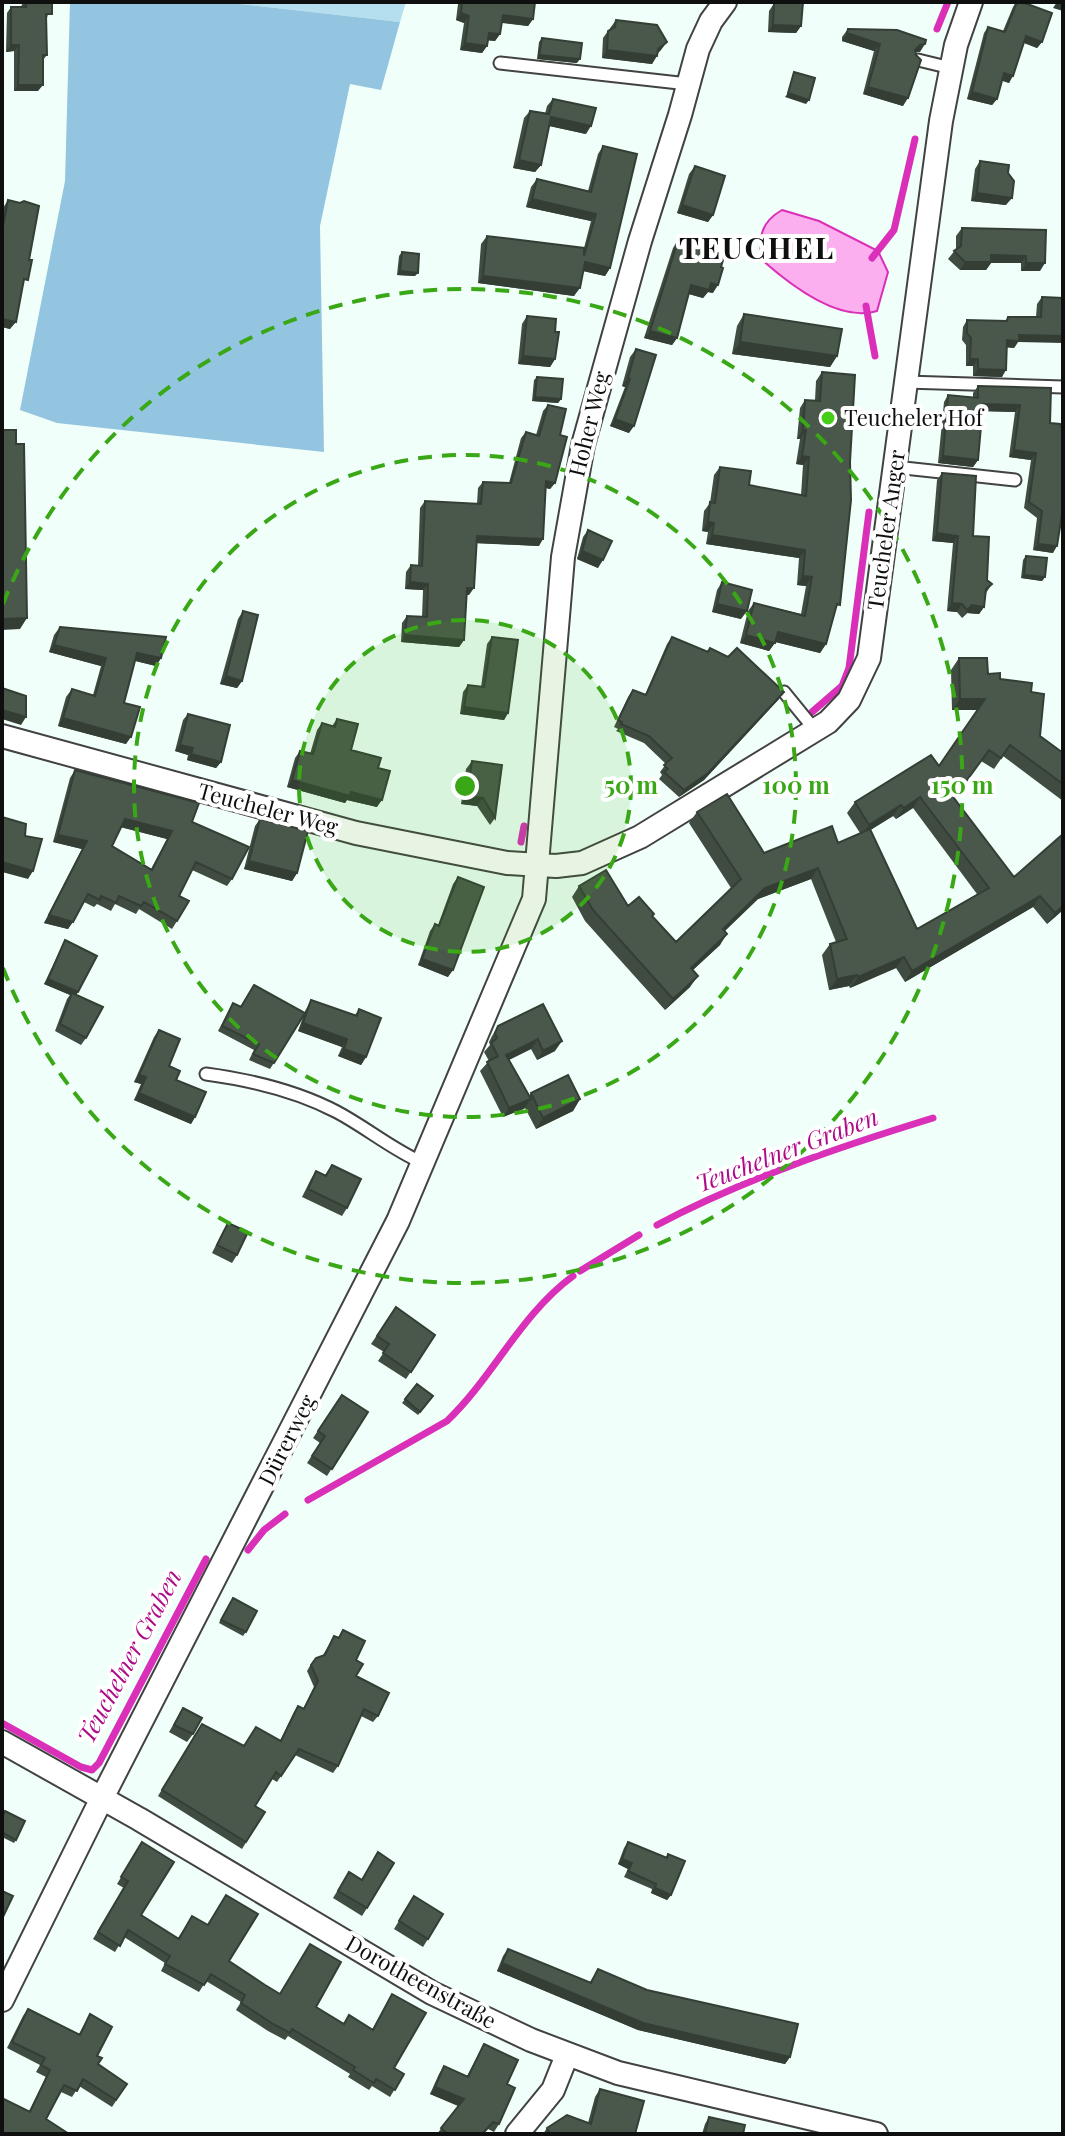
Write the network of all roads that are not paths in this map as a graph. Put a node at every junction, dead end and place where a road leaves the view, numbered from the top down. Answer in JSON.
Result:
{"nodes":[{"id":1,"x":725,"y":2,"type":"edge"},
{"id":2,"x":971,"y":2,"type":"edge"},
{"id":3,"x":918,"y":60,"type":"edge"},
{"id":4,"x":500,"y":63,"type":"dead end"},
{"id":5,"x":951,"y":68,"type":"junction"},
{"id":6,"x":688,"y":84,"type":"junction"},
{"id":7,"x":906,"y":382,"type":"junction"},
{"id":8,"x":1063,"y":387,"type":"edge"},
{"id":9,"x":895,"y":467,"type":"junction"},
{"id":10,"x":1015,"y":480,"type":"dead end"},
{"id":11,"x":784,"y":692,"type":"edge"},
{"id":12,"x":815,"y":731,"type":"junction"},
{"id":13,"x":2,"y":736,"type":"edge"},
{"id":14,"x":537,"y":866,"type":"junction"},
{"id":15,"x":206,"y":1074,"type":"dead end"},
{"id":16,"x":423,"y":1163,"type":"junction"},
{"id":17,"x":2,"y":1742,"type":"edge"},
{"id":18,"x":102,"y":1798,"type":"junction"},
{"id":19,"x":2,"y":2000,"type":"edge"},
{"id":20,"x":567,"y":2055,"type":"junction"},
{"id":21,"x":517,"y":2134,"type":"edge"},
{"id":22,"x":876,"y":2134,"type":"edge"}],
"edges":[{"from":1,"to":6,"type":"street","name":"Hoher Weg"},
{"from":2,"to":5,"type":"street","name":"Teucheler Anger"},
{"from":3,"to":5,"type":"lane"},
{"from":4,"to":6,"type":"lane"},
{"from":5,"to":7,"type":"street","name":"Teucheler Anger"},
{"from":6,"to":14,"type":"street","name":"Hoher Weg"},
{"from":7,"to":8,"type":"lane"},
{"from":7,"to":9,"type":"street","name":"Teucheler Anger"},
{"from":9,"to":10,"type":"lane"},
{"from":9,"to":12,"type":"street","name":"Teucheler Anger"},
{"from":11,"to":12,"type":"lane"},
{"from":12,"to":14,"type":"street","name":"Teucheler Anger"},
{"from":13,"to":14,"type":"street","name":"Teucheler Weg"},
{"from":14,"to":16,"type":"street","name":"Dürerweg"},
{"from":15,"to":16,"type":"lane"},
{"from":16,"to":18,"type":"street","name":"Dürerweg"},
{"from":17,"to":18,"type":"street","name":"Dorotheenstraße"},
{"from":18,"to":19,"type":"street","name":"Dürerweg"},
{"from":18,"to":20,"type":"street","name":"Dorotheenstraße"},
{"from":20,"to":21,"type":"street"},
{"from":20,"to":22,"type":"street","name":"Dorotheenstraße"}]}
